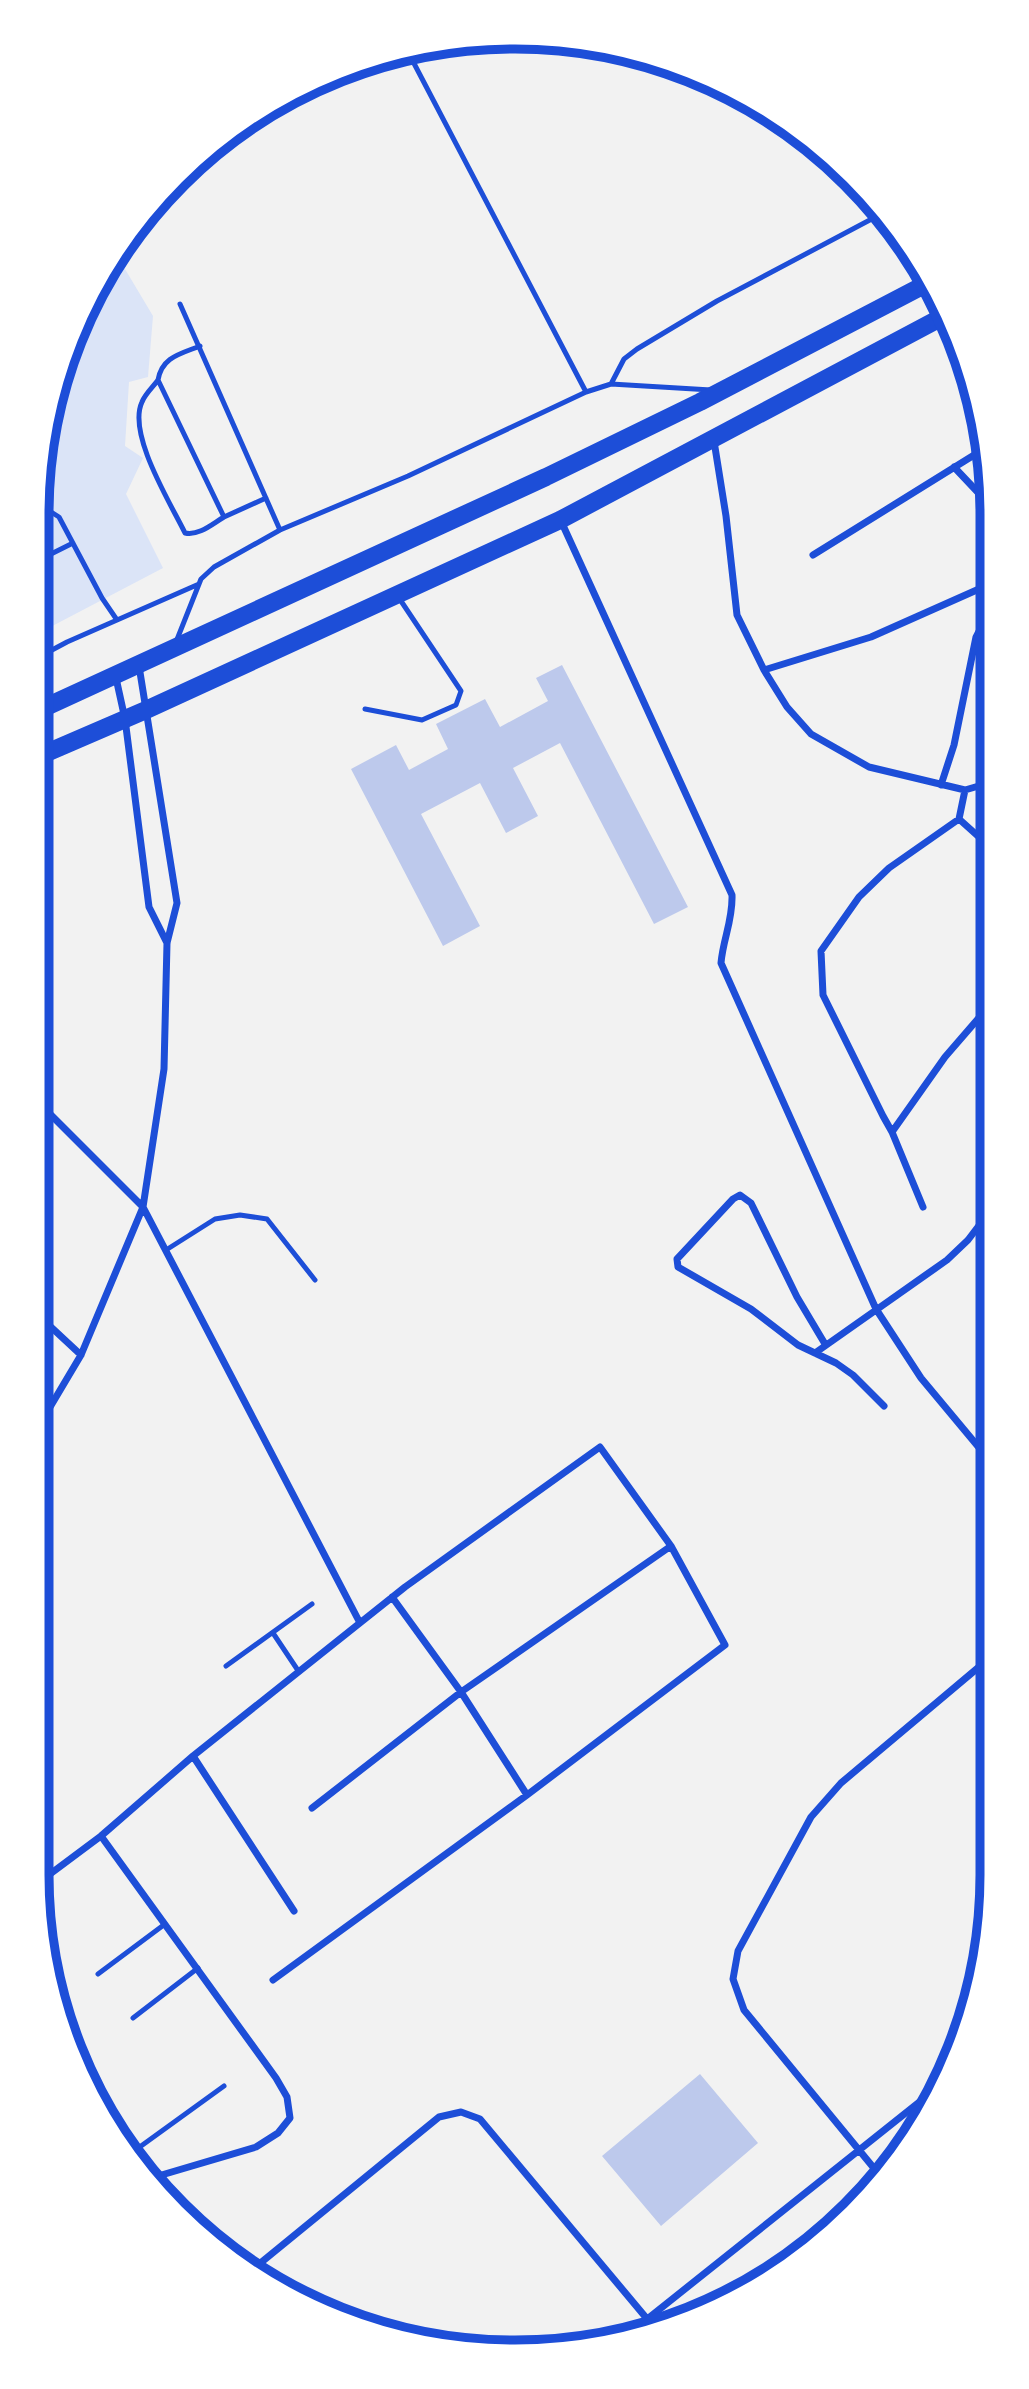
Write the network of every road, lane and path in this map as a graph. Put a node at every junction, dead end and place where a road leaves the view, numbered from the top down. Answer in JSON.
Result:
{"nodes":[{"id":1,"x":413,"y":61,"type":"edge"},
{"id":2,"x":873,"y":218,"type":"edge"},
{"id":3,"x":921,"y":287,"type":"edge"},
{"id":4,"x":180,"y":304,"type":"dead end"},
{"id":5,"x":937,"y":320,"type":"edge"},
{"id":6,"x":200,"y":346,"type":"junction"},
{"id":7,"x":158,"y":380,"type":"junction"},
{"id":8,"x":611,"y":384,"type":"junction"},
{"id":9,"x":721,"y":391,"type":"junction"},
{"id":10,"x":586,"y":392,"type":"junction"},
{"id":11,"x":714,"y":439,"type":"junction"},
{"id":12,"x":976,"y":454,"type":"edge"},
{"id":13,"x":954,"y":467,"type":"junction"},
{"id":14,"x":979,"y":494,"type":"edge"},
{"id":15,"x":266,"y":498,"type":"junction"},
{"id":16,"x":49,"y":511,"type":"edge"},
{"id":17,"x":224,"y":517,"type":"junction"},
{"id":18,"x":561,"y":520,"type":"junction"},
{"id":19,"x":280,"y":530,"type":"junction"},
{"id":20,"x":73,"y":543,"type":"junction"},
{"id":21,"x":49,"y":555,"type":"edge"},
{"id":22,"x":813,"y":555,"type":"dead end"},
{"id":23,"x":199,"y":584,"type":"junction"},
{"id":24,"x":980,"y":589,"type":"edge"},
{"id":25,"x":397,"y":595,"type":"junction"},
{"id":26,"x":117,"y":620,"type":"junction"},
{"id":27,"x":980,"y":629,"type":"edge"},
{"id":28,"x":174,"y":648,"type":"junction"},
{"id":29,"x":49,"y":652,"type":"edge"},
{"id":30,"x":139,"y":664,"type":"junction"},
{"id":31,"x":764,"y":670,"type":"junction"},
{"id":32,"x":115,"y":675,"type":"junction"},
{"id":33,"x":49,"y":705,"type":"edge"},
{"id":34,"x":365,"y":709,"type":"dead end"},
{"id":35,"x":146,"y":710,"type":"junction"},
{"id":36,"x":125,"y":719,"type":"junction"},
{"id":37,"x":49,"y":752,"type":"edge"},
{"id":38,"x":941,"y":785,"type":"junction"},
{"id":39,"x":980,"y":786,"type":"edge"},
{"id":40,"x":965,"y":790,"type":"junction"},
{"id":41,"x":960,"y":819,"type":"junction"},
{"id":42,"x":980,"y":838,"type":"edge"},
{"id":43,"x":167,"y":943,"type":"junction"},
{"id":44,"x":980,"y":1018,"type":"edge"},
{"id":45,"x":49,"y":1113,"type":"edge"},
{"id":46,"x":892,"y":1132,"type":"junction"},
{"id":47,"x":143,"y":1207,"type":"junction"},
{"id":48,"x":923,"y":1207,"type":"dead end"},
{"id":49,"x":980,"y":1224,"type":"edge"},
{"id":50,"x":166,"y":1250,"type":"junction"},
{"id":51,"x":315,"y":1280,"type":"dead end"},
{"id":52,"x":876,"y":1309,"type":"junction"},
{"id":53,"x":49,"y":1325,"type":"edge"},
{"id":54,"x":825,"y":1344,"type":"junction"},
{"id":55,"x":815,"y":1353,"type":"junction"},
{"id":56,"x":81,"y":1355,"type":"junction"},
{"id":57,"x":884,"y":1406,"type":"dead end"},
{"id":58,"x":49,"y":1409,"type":"edge"},
{"id":59,"x":980,"y":1449,"type":"edge"},
{"id":60,"x":671,"y":1546,"type":"junction"},
{"id":61,"x":392,"y":1597,"type":"junction"},
{"id":62,"x":312,"y":1604,"type":"dead end"},
{"id":63,"x":360,"y":1623,"type":"junction"},
{"id":64,"x":273,"y":1633,"type":"junction"},
{"id":65,"x":226,"y":1666,"type":"dead end"},
{"id":66,"x":980,"y":1666,"type":"edge"},
{"id":67,"x":299,"y":1672,"type":"junction"},
{"id":68,"x":461,"y":1692,"type":"junction"},
{"id":69,"x":193,"y":1756,"type":"junction"},
{"id":70,"x":527,"y":1795,"type":"junction"},
{"id":71,"x":312,"y":1808,"type":"dead end"},
{"id":72,"x":101,"y":1836,"type":"junction"},
{"id":73,"x":49,"y":1875,"type":"edge"},
{"id":74,"x":294,"y":1911,"type":"dead end"},
{"id":75,"x":165,"y":1924,"type":"junction"},
{"id":76,"x":198,"y":1968,"type":"junction"},
{"id":77,"x":98,"y":1974,"type":"dead end"},
{"id":78,"x":273,"y":1980,"type":"dead end"},
{"id":79,"x":133,"y":2018,"type":"dead end"},
{"id":80,"x":224,"y":2086,"type":"dead end"},
{"id":81,"x":921,"y":2101,"type":"edge"},
{"id":82,"x":138,"y":2148,"type":"edge"},
{"id":83,"x":859,"y":2151,"type":"junction"},
{"id":84,"x":874,"y":2169,"type":"edge"},
{"id":85,"x":160,"y":2175,"type":"edge"},
{"id":86,"x":259,"y":2264,"type":"edge"},
{"id":87,"x":647,"y":2318,"type":"junction"},
{"id":88,"x":643,"y":2322,"type":"edge"}],
"edges":[{"from":1,"to":10,"type":"lane"},
{"from":2,"to":8,"type":"lane"},
{"from":3,"to":9,"type":"main road"},
{"from":4,"to":6,"type":"lane"},
{"from":5,"to":11,"type":"main road"},
{"from":6,"to":7,"type":"lane"},
{"from":6,"to":15,"type":"lane"},
{"from":7,"to":17,"type":"lane"},
{"from":7,"to":17,"type":"lane"},
{"from":8,"to":9,"type":"lane"},
{"from":8,"to":10,"type":"lane"},
{"from":9,"to":28,"type":"main road"},
{"from":10,"to":19,"type":"lane"},
{"from":11,"to":18,"type":"main road"},
{"from":11,"to":31,"type":"street"},
{"from":12,"to":13,"type":"street"},
{"from":13,"to":14,"type":"street"},
{"from":13,"to":22,"type":"street"},
{"from":15,"to":17,"type":"lane"},
{"from":15,"to":19,"type":"lane"},
{"from":16,"to":20,"type":"lane"},
{"from":18,"to":25,"type":"main road"},
{"from":18,"to":52,"type":"street"},
{"from":19,"to":23,"type":"lane"},
{"from":20,"to":21,"type":"lane"},
{"from":20,"to":26,"type":"lane"},
{"from":23,"to":26,"type":"lane"},
{"from":23,"to":28,"type":"lane"},
{"from":24,"to":31,"type":"street"},
{"from":25,"to":34,"type":"lane"},
{"from":25,"to":35,"type":"main road"},
{"from":26,"to":29,"type":"lane"},
{"from":27,"to":38,"type":"street"},
{"from":28,"to":30,"type":"main road"},
{"from":30,"to":32,"type":"main road"},
{"from":30,"to":35,"type":"street"},
{"from":31,"to":38,"type":"street"},
{"from":32,"to":33,"type":"main road"},
{"from":32,"to":36,"type":"street"},
{"from":35,"to":36,"type":"main road"},
{"from":35,"to":43,"type":"street"},
{"from":36,"to":37,"type":"main road"},
{"from":36,"to":43,"type":"street"},
{"from":38,"to":40,"type":"street"},
{"from":39,"to":40,"type":"street"},
{"from":40,"to":41,"type":"street"},
{"from":41,"to":42,"type":"street"},
{"from":41,"to":46,"type":"street"},
{"from":43,"to":47,"type":"street"},
{"from":44,"to":46,"type":"street"},
{"from":45,"to":47,"type":"street"},
{"from":46,"to":48,"type":"street"},
{"from":47,"to":50,"type":"street"},
{"from":47,"to":56,"type":"street"},
{"from":49,"to":52,"type":"street"},
{"from":50,"to":51,"type":"lane"},
{"from":50,"to":63,"type":"street"},
{"from":52,"to":54,"type":"street"},
{"from":52,"to":59,"type":"street"},
{"from":53,"to":56,"type":"street"},
{"from":54,"to":55,"type":"street"},
{"from":54,"to":55,"type":"street"},
{"from":55,"to":57,"type":"street"},
{"from":56,"to":58,"type":"street"},
{"from":60,"to":61,"type":"street"},
{"from":60,"to":68,"type":"street"},
{"from":60,"to":70,"type":"street"},
{"from":61,"to":63,"type":"street"},
{"from":61,"to":68,"type":"street"},
{"from":62,"to":64,"type":"lane"},
{"from":63,"to":67,"type":"street"},
{"from":64,"to":65,"type":"lane"},
{"from":64,"to":67,"type":"lane"},
{"from":66,"to":83,"type":"street"},
{"from":67,"to":69,"type":"street"},
{"from":68,"to":70,"type":"street"},
{"from":68,"to":71,"type":"street"},
{"from":69,"to":72,"type":"street"},
{"from":69,"to":74,"type":"street"},
{"from":70,"to":78,"type":"street"},
{"from":72,"to":73,"type":"street"},
{"from":72,"to":75,"type":"street"},
{"from":75,"to":76,"type":"street"},
{"from":75,"to":77,"type":"lane"},
{"from":76,"to":79,"type":"lane"},
{"from":76,"to":85,"type":"street"},
{"from":80,"to":82,"type":"lane"},
{"from":81,"to":83,"type":"street"},
{"from":83,"to":84,"type":"street"},
{"from":83,"to":87,"type":"street"},
{"from":86,"to":87,"type":"street"},
{"from":87,"to":88,"type":"street"}]}
